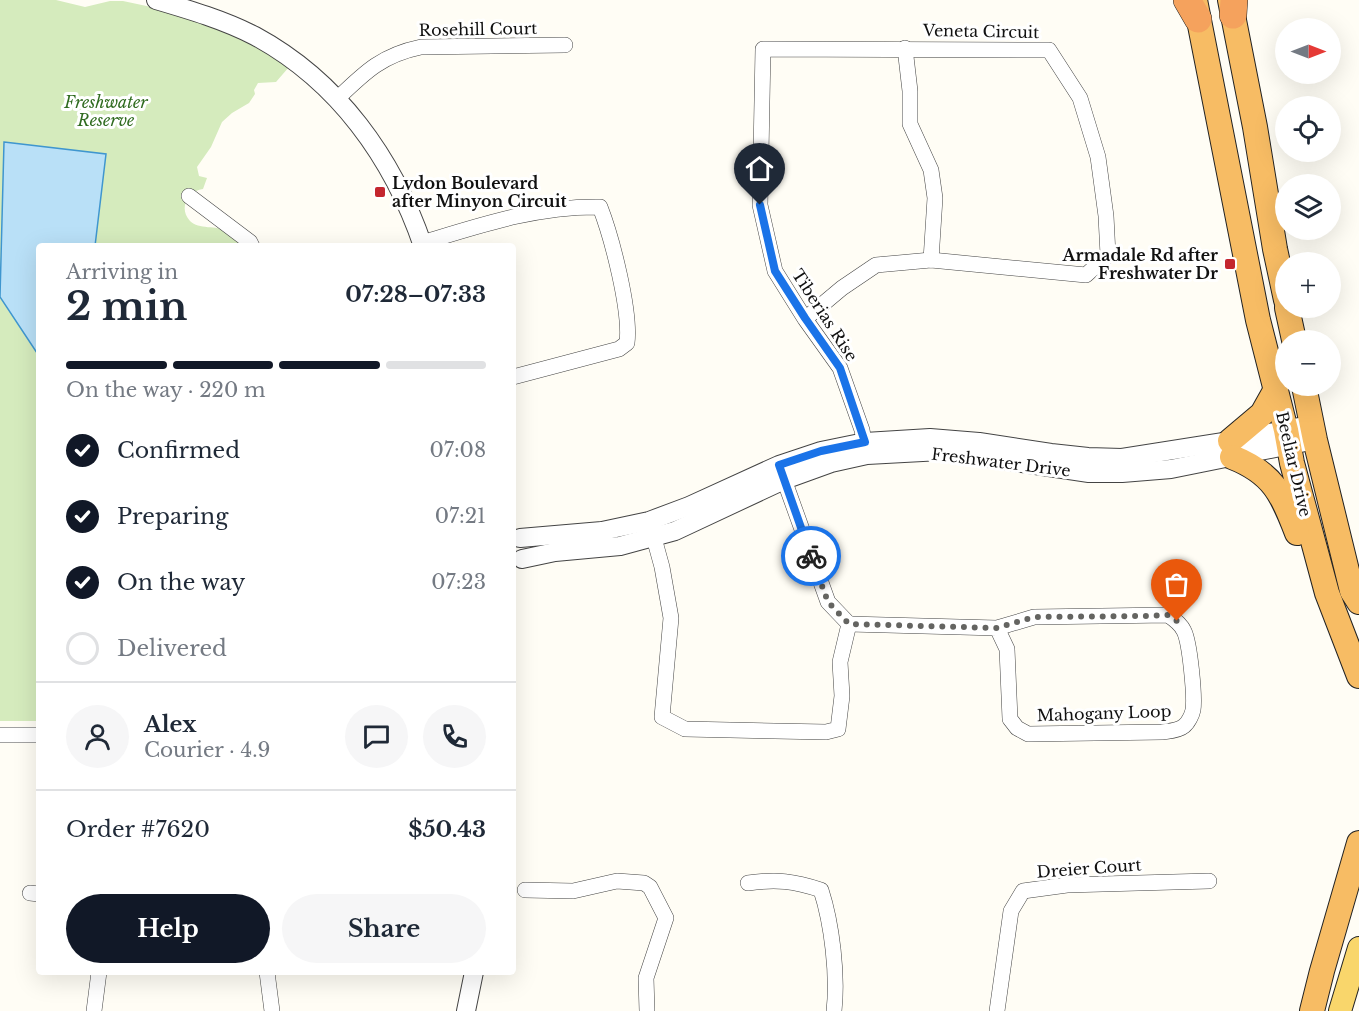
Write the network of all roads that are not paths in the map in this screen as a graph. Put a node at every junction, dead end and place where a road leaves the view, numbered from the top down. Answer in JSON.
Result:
{"nodes":[{"id":1,"x":156,"y":0,"type":"edge"},
{"id":2,"x":1232,"y":5,"type":"edge"},
{"id":3,"x":1193,"y":6,"type":"edge"},
{"id":4,"x":565,"y":45,"type":"dead end"},
{"id":5,"x":905,"y":48,"type":"junction"},
{"id":6,"x":763,"y":49,"type":"joint"},
{"id":7,"x":337,"y":99,"type":"junction"},
{"id":8,"x":189,"y":196,"type":"dead end"},
{"id":9,"x":250,"y":243,"type":"edge"},
{"id":10,"x":421,"y":243,"type":"edge"},
{"id":11,"x":428,"y":243,"type":"edge"},
{"id":12,"x":1276,"y":252,"type":"edge"},
{"id":13,"x":931,"y":260,"type":"junction"},
{"id":14,"x":805,"y":318,"type":"junction"},
{"id":15,"x":516,"y":376,"type":"edge"},
{"id":16,"x":1275,"y":385,"type":"edge"},
{"id":17,"x":1275,"y":391,"type":"edge"},
{"id":18,"x":1278,"y":396,"type":"edge"},
{"id":19,"x":1306,"y":396,"type":"edge"},
{"id":20,"x":1313,"y":432,"type":"junction"},
{"id":21,"x":1287,"y":438,"type":"junction"},
{"id":22,"x":866,"y":449,"type":"junction"},
{"id":23,"x":1231,"y":449,"type":"junction"},
{"id":24,"x":781,"y":473,"type":"junction"},
{"id":25,"x":651,"y":529,"type":"junction"},
{"id":26,"x":516,"y":535,"type":"edge"},
{"id":27,"x":517,"y":564,"type":"edge"},
{"id":28,"x":1327,"y":593,"type":"junction"},
{"id":29,"x":1359,"y":602,"type":"edge"},
{"id":30,"x":849,"y":624,"type":"junction"},
{"id":31,"x":997,"y":628,"type":"junction"},
{"id":32,"x":1359,"y":676,"type":"edge"},
{"id":33,"x":0,"y":735,"type":"edge"},
{"id":34,"x":36,"y":735,"type":"edge"},
{"id":35,"x":1359,"y":843,"type":"edge"},
{"id":36,"x":1209,"y":881,"type":"dead end"},
{"id":37,"x":748,"y":883,"type":"dead end"},
{"id":38,"x":525,"y":890,"type":"dead end"},
{"id":39,"x":1359,"y":948,"type":"edge"},
{"id":40,"x":99,"y":975,"type":"edge"},
{"id":41,"x":267,"y":975,"type":"edge"},
{"id":42,"x":474,"y":975,"type":"edge"},
{"id":43,"x":471,"y":993,"type":"junction"},
{"id":44,"x":93,"y":1011,"type":"edge"},
{"id":45,"x":272,"y":1011,"type":"edge"},
{"id":46,"x":461,"y":1011,"type":"edge"},
{"id":47,"x":466,"y":1011,"type":"edge"},
{"id":48,"x":647,"y":1011,"type":"edge"},
{"id":49,"x":834,"y":1011,"type":"edge"},
{"id":50,"x":998,"y":1011,"type":"edge"},
{"id":51,"x":1312,"y":1011,"type":"edge"},
{"id":52,"x":1340,"y":1011,"type":"edge"}],
"edges":[{"from":1,"to":7,"type":"street"},
{"from":2,"to":12,"type":"highway"},
{"from":3,"to":16,"type":"highway","name":"Beeliar Drive"},
{"from":4,"to":7,"type":"street","name":"Rosehill Court"},
{"from":5,"to":6,"type":"street","name":"Veneta Circuit"},
{"from":5,"to":13,"type":"street"},
{"from":5,"to":13,"type":"street","name":"Veneta Circuit"},
{"from":6,"to":14,"type":"street","name":"Tiberias Rise"},
{"from":7,"to":10,"type":"street"},
{"from":8,"to":9,"type":"street"},
{"from":11,"to":15,"type":"street"},
{"from":13,"to":14,"type":"street","name":"Veneta Circuit"},
{"from":14,"to":22,"type":"street","name":"Tiberias Rise"},
{"from":17,"to":23,"type":"highway"},
{"from":18,"to":21,"type":"highway","name":"Beeliar Drive"},
{"from":19,"to":20,"type":"highway","name":"Beeliar Drive"},
{"from":20,"to":21,"type":"street","name":"Freshwater Drive"},
{"from":20,"to":29,"type":"highway","name":"Beeliar Drive"},
{"from":21,"to":23,"type":"street","name":"Freshwater Drive"},
{"from":21,"to":28,"type":"highway","name":"Beeliar Drive"},
{"from":22,"to":23,"type":"street","name":"Freshwater Drive"},
{"from":22,"to":24,"type":"street","name":"Freshwater Drive"},
{"from":23,"to":28,"type":"highway"},
{"from":24,"to":25,"type":"street","name":"Freshwater Drive"},
{"from":24,"to":30,"type":"street"},
{"from":25,"to":26,"type":"street","name":"Freshwater Drive"},
{"from":25,"to":27,"type":"street","name":"Freshwater Drive"},
{"from":25,"to":30,"type":"street"},
{"from":26,"to":27,"type":"street"},
{"from":28,"to":32,"type":"highway","name":"Beeliar Drive"},
{"from":30,"to":31,"type":"street","name":"Mahogany Loop"},
{"from":31,"to":31,"type":"street","name":"Mahogany Loop"},
{"from":33,"to":34,"type":"street"},
{"from":35,"to":51,"type":"highway"},
{"from":36,"to":50,"type":"street","name":"Dreier Court"},
{"from":37,"to":49,"type":"street"},
{"from":38,"to":48,"type":"street"},
{"from":39,"to":52,"type":"main road"},
{"from":40,"to":44,"type":"street"},
{"from":41,"to":45,"type":"street"},
{"from":42,"to":43,"type":"street"},
{"from":43,"to":46,"type":"street"},
{"from":43,"to":47,"type":"street"}]}
